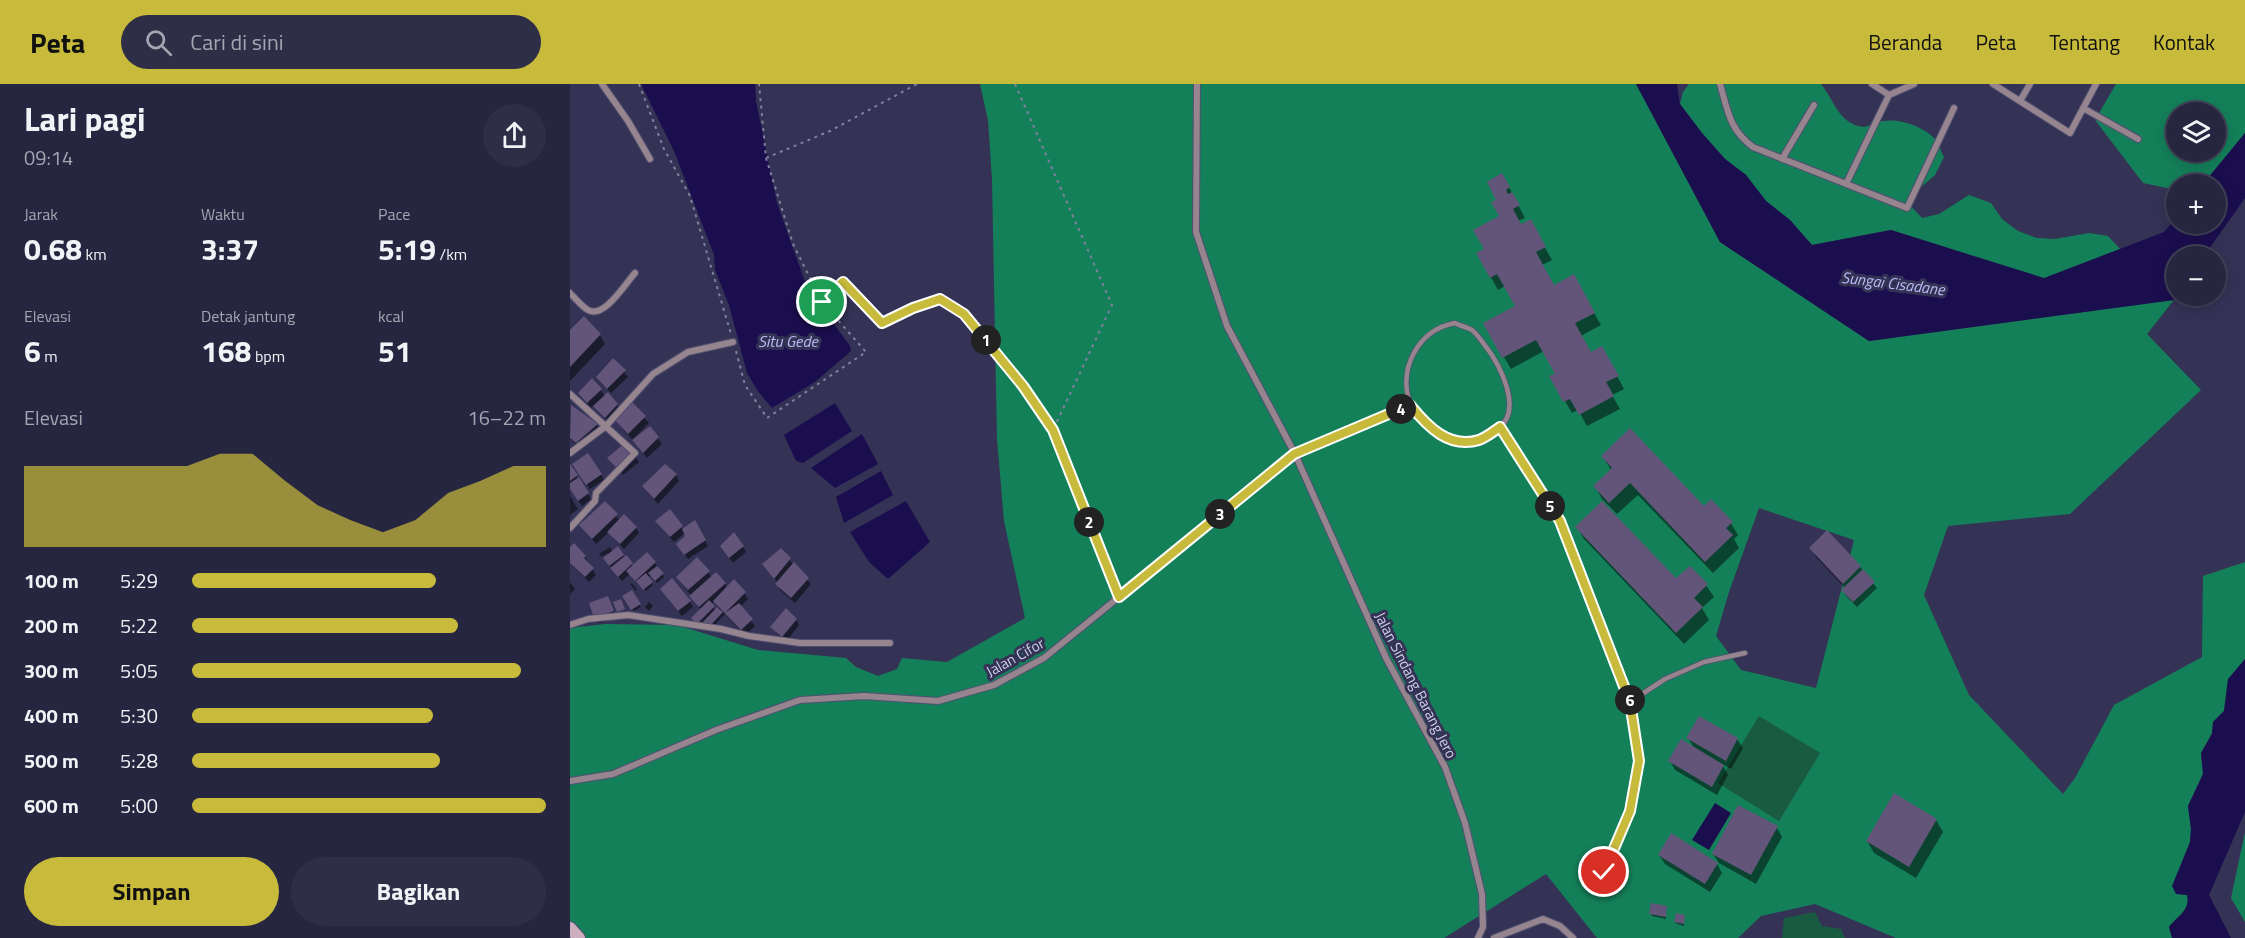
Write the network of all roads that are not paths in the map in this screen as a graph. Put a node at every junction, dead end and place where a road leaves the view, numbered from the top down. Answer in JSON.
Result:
{"nodes":[{"id":1,"x":602,"y":84,"type":"edge"},
{"id":2,"x":1197,"y":84,"type":"edge"},
{"id":3,"x":1720,"y":84,"type":"edge"},
{"id":4,"x":1872,"y":84,"type":"edge"},
{"id":5,"x":1914,"y":84,"type":"edge"},
{"id":6,"x":1993,"y":84,"type":"edge"},
{"id":7,"x":2030,"y":84,"type":"edge"},
{"id":8,"x":2096,"y":84,"type":"edge"},
{"id":9,"x":1889,"y":94,"type":"junction"},
{"id":10,"x":2020,"y":101,"type":"junction"},
{"id":11,"x":1814,"y":105,"type":"dead end"},
{"id":12,"x":1954,"y":108,"type":"dead end"},
{"id":13,"x":2083,"y":108,"type":"junction"},
{"id":14,"x":2138,"y":139,"type":"dead end"},
{"id":15,"x":650,"y":159,"type":"dead end"},
{"id":16,"x":1782,"y":159,"type":"junction"},
{"id":17,"x":1846,"y":184,"type":"junction"},
{"id":18,"x":635,"y":273,"type":"dead end"},
{"id":19,"x":570,"y":293,"type":"edge"},
{"id":20,"x":733,"y":342,"type":"road end"},
{"id":21,"x":570,"y":394,"type":"edge"},
{"id":22,"x":1410,"y":405,"type":"junction"},
{"id":23,"x":606,"y":426,"type":"junction"},
{"id":24,"x":1500,"y":427,"type":"junction"},
{"id":25,"x":570,"y":453,"type":"edge"},
{"id":26,"x":1294,"y":454,"type":"junction"},
{"id":27,"x":570,"y":528,"type":"edge"},
{"id":28,"x":570,"y":625,"type":"edge"},
{"id":29,"x":890,"y":643,"type":"dead end"},
{"id":30,"x":1745,"y":653,"type":"dead end"},
{"id":31,"x":1630,"y":702,"type":"junction"},
{"id":32,"x":570,"y":781,"type":"edge"},
{"id":33,"x":1598,"y":877,"type":"dead end"},
{"id":34,"x":570,"y":928,"type":"edge"},
{"id":35,"x":1479,"y":937,"type":"edge"},
{"id":36,"x":579,"y":938,"type":"edge"},
{"id":37,"x":1494,"y":938,"type":"edge"},
{"id":38,"x":1573,"y":938,"type":"edge"}],
"edges":[{"from":1,"to":15,"type":"street"},
{"from":2,"to":26,"type":"street","name":"Jalan Sindang Barang Jero"},
{"from":3,"to":16,"type":"street"},
{"from":4,"to":9,"type":"street"},
{"from":5,"to":9,"type":"street"},
{"from":6,"to":10,"type":"street"},
{"from":7,"to":10,"type":"street"},
{"from":8,"to":13,"type":"street"},
{"from":9,"to":17,"type":"street"},
{"from":10,"to":13,"type":"street"},
{"from":11,"to":16,"type":"street"},
{"from":12,"to":17,"type":"street"},
{"from":13,"to":14,"type":"street"},
{"from":16,"to":17,"type":"street"},
{"from":18,"to":19,"type":"street"},
{"from":20,"to":23,"type":"street"},
{"from":21,"to":23,"type":"street"},
{"from":22,"to":24,"type":"lane"},
{"from":22,"to":24,"type":"lane"},
{"from":22,"to":26,"type":"lane","name":"Jalan Cifor"},
{"from":23,"to":25,"type":"street"},
{"from":23,"to":27,"type":"street"},
{"from":24,"to":31,"type":"lane"},
{"from":26,"to":32,"type":"street","name":"Jalan Cifor"},
{"from":26,"to":35,"type":"street","name":"Jalan Sindang Barang Jero"},
{"from":28,"to":29,"type":"street"},
{"from":30,"to":31,"type":"lane"},
{"from":31,"to":33,"type":"lane"},
{"from":34,"to":36,"type":"street"},
{"from":37,"to":38,"type":"street"}]}
